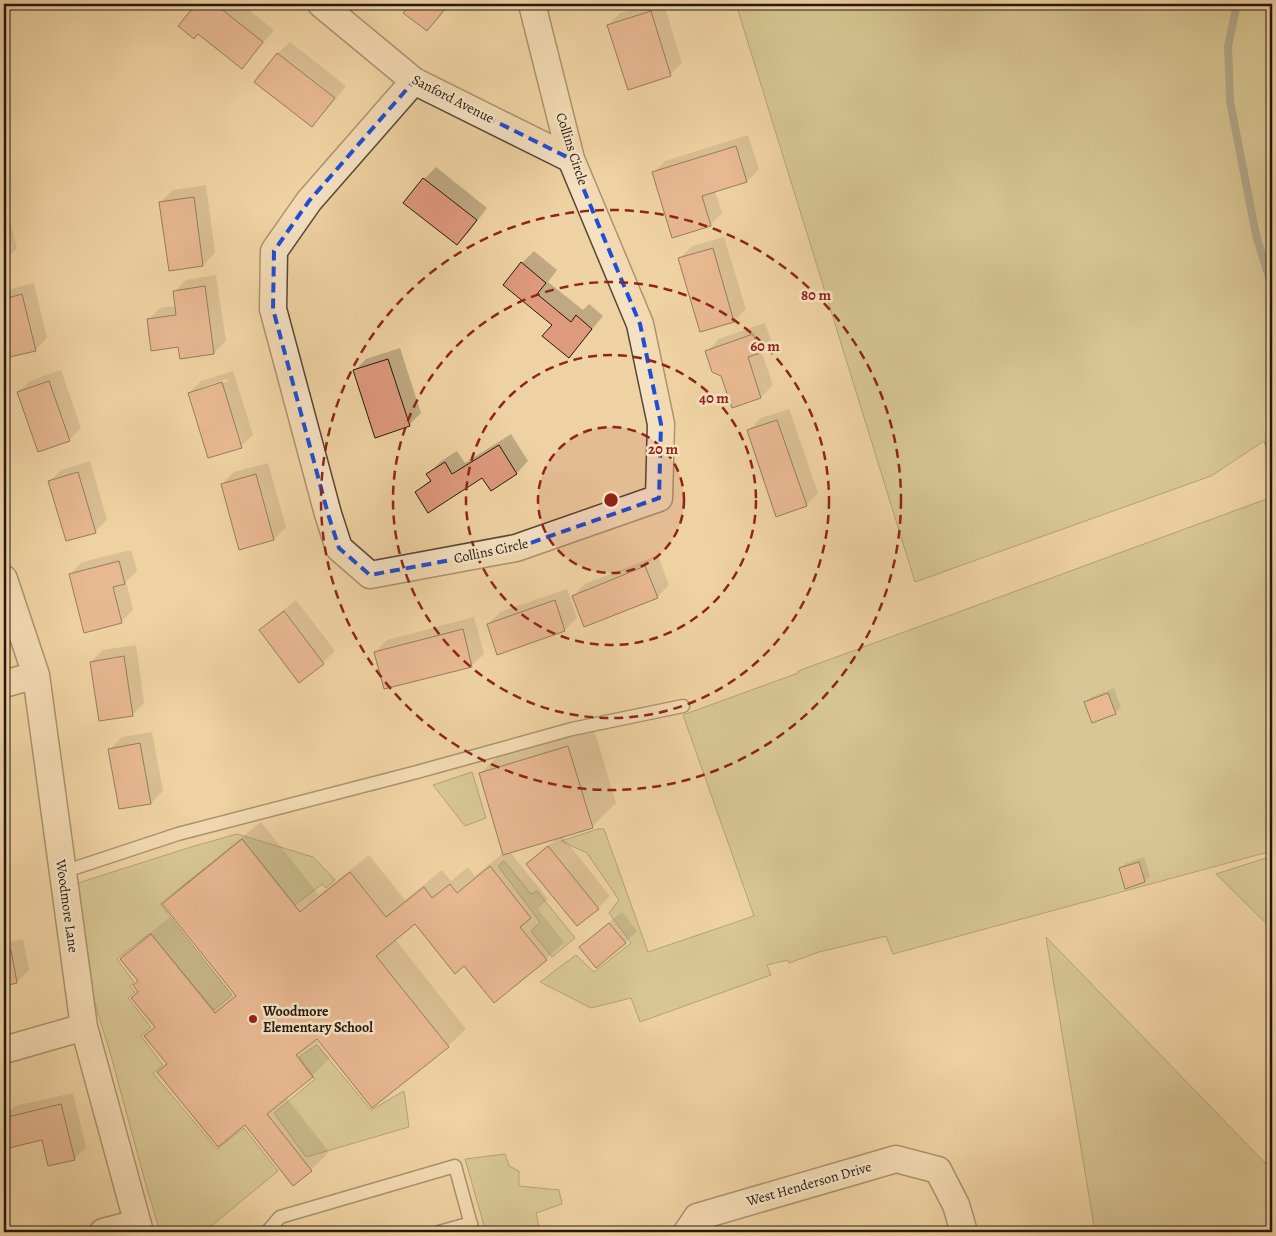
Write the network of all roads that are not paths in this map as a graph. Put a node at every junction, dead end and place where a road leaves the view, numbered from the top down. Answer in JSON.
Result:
{"nodes":[{"id":1,"x":321,"y":4,"type":"edge"},
{"id":2,"x":532,"y":4,"type":"edge"},
{"id":3,"x":414,"y":81,"type":"junction"},
{"id":4,"x":572,"y":159,"type":"junction"},
{"id":5,"x":4,"y":579,"type":"edge"},
{"id":6,"x":36,"y":675,"type":"junction"},
{"id":7,"x":4,"y":684,"type":"edge"},
{"id":8,"x":683,"y":706,"type":"dead end"},
{"id":9,"x":63,"y":872,"type":"junction"},
{"id":10,"x":84,"y":1027,"type":"junction"},
{"id":11,"x":4,"y":1050,"type":"edge"},
{"id":12,"x":139,"y":1228,"type":"edge"},
{"id":13,"x":472,"y":1228,"type":"edge"},
{"id":14,"x":103,"y":1232,"type":"edge"},
{"id":15,"x":267,"y":1232,"type":"edge"},
{"id":16,"x":439,"y":1232,"type":"edge"},
{"id":17,"x":687,"y":1232,"type":"edge"},
{"id":18,"x":964,"y":1232,"type":"edge"}],
"edges":[{"from":1,"to":3,"type":"street","name":"Sanford Avenue"},
{"from":2,"to":4,"type":"street","name":"Collins Circle"},
{"from":3,"to":4,"type":"street","name":"Sanford Avenue"},
{"from":3,"to":4,"type":"street","name":"Collins Circle"},
{"from":5,"to":6,"type":"street","name":"Woodmore Lane"},
{"from":6,"to":7,"type":"street"},
{"from":6,"to":9,"type":"street","name":"Woodmore Lane"},
{"from":8,"to":9,"type":"lane"},
{"from":9,"to":10,"type":"street","name":"Woodmore Lane"},
{"from":10,"to":11,"type":"street"},
{"from":10,"to":12,"type":"street","name":"Woodmore Lane"},
{"from":12,"to":14,"type":"street"},
{"from":13,"to":15,"type":"lane"},
{"from":13,"to":16,"type":"lane"},
{"from":17,"to":18,"type":"street","name":"West Henderson Drive"}]}
